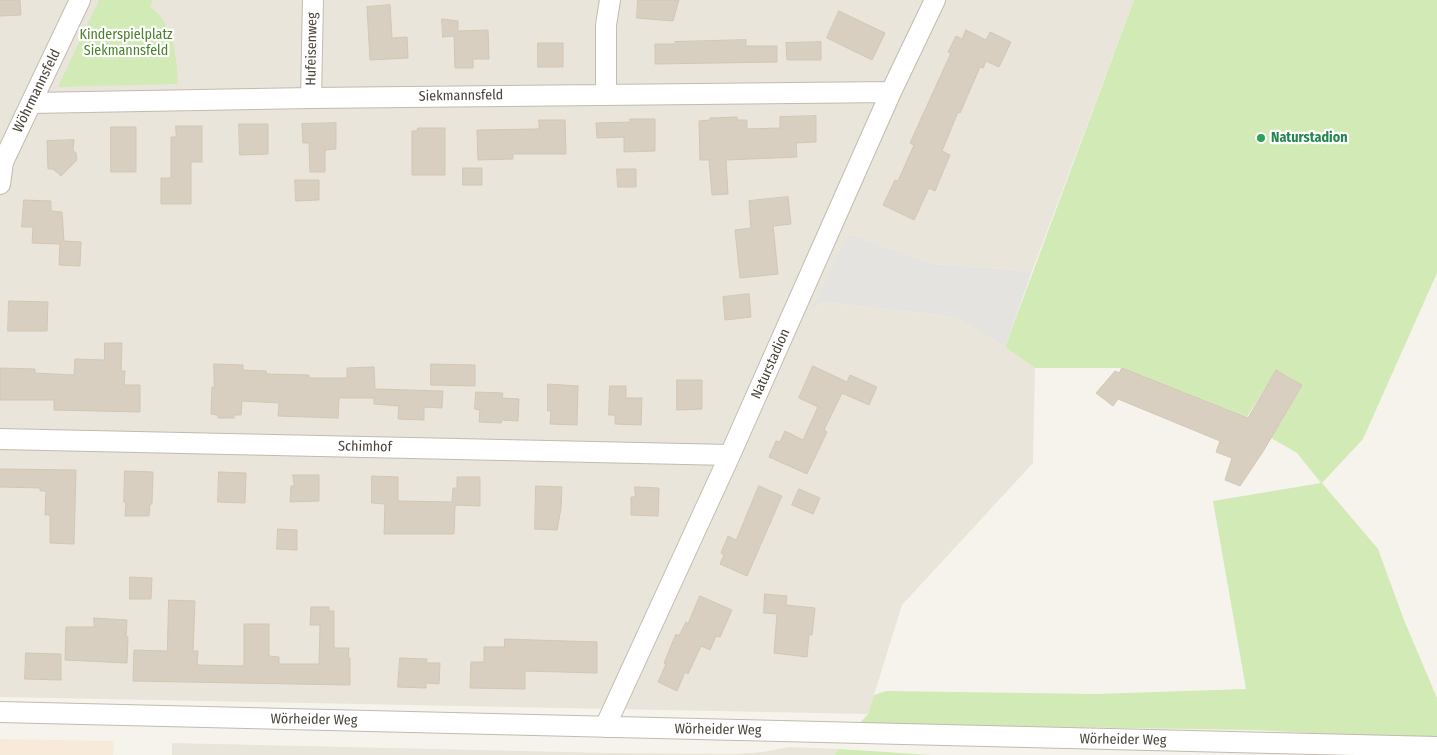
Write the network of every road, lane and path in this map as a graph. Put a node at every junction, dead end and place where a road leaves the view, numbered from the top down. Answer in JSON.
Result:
{"nodes":[{"id":1,"x":80,"y":0,"type":"edge"},
{"id":2,"x":313,"y":0,"type":"edge"},
{"id":3,"x":610,"y":0,"type":"edge"},
{"id":4,"x":935,"y":0,"type":"edge"},
{"id":5,"x":892,"y":92,"type":"junction"},
{"id":6,"x":606,"y":95,"type":"junction"},
{"id":7,"x":311,"y":98,"type":"junction"},
{"id":8,"x":31,"y":104,"type":"junction"},
{"id":9,"x":1,"y":162,"type":"edge"},
{"id":10,"x":0,"y":184,"type":"edge"},
{"id":11,"x":0,"y":440,"type":"edge"},
{"id":12,"x":730,"y":455,"type":"junction"},
{"id":13,"x":0,"y":712,"type":"edge"},
{"id":14,"x":605,"y":727,"type":"junction"},
{"id":15,"x":1437,"y":747,"type":"edge"}],
"edges":[{"from":1,"to":8,"type":"street","name":"Wöhrmannsfeld"},
{"from":2,"to":7,"type":"street","name":"Hufeisenweg"},
{"from":3,"to":6,"type":"street"},
{"from":4,"to":5,"type":"street","name":"Naturstadion"},
{"from":5,"to":6,"type":"street","name":"Siekmannsfeld"},
{"from":5,"to":12,"type":"street","name":"Naturstadion"},
{"from":6,"to":7,"type":"street","name":"Siekmannsfeld"},
{"from":7,"to":8,"type":"street","name":"Siekmannsfeld"},
{"from":8,"to":9,"type":"street","name":"Wöhrmannsfeld"},
{"from":9,"to":10,"type":"street","name":"Wöhrmannsfeld"},
{"from":11,"to":12,"type":"street","name":"Schimhof"},
{"from":12,"to":14,"type":"street","name":"Naturstadion"},
{"from":13,"to":14,"type":"street","name":"Wörheider Weg"},
{"from":14,"to":15,"type":"street","name":"Wörheider Weg"}]}
